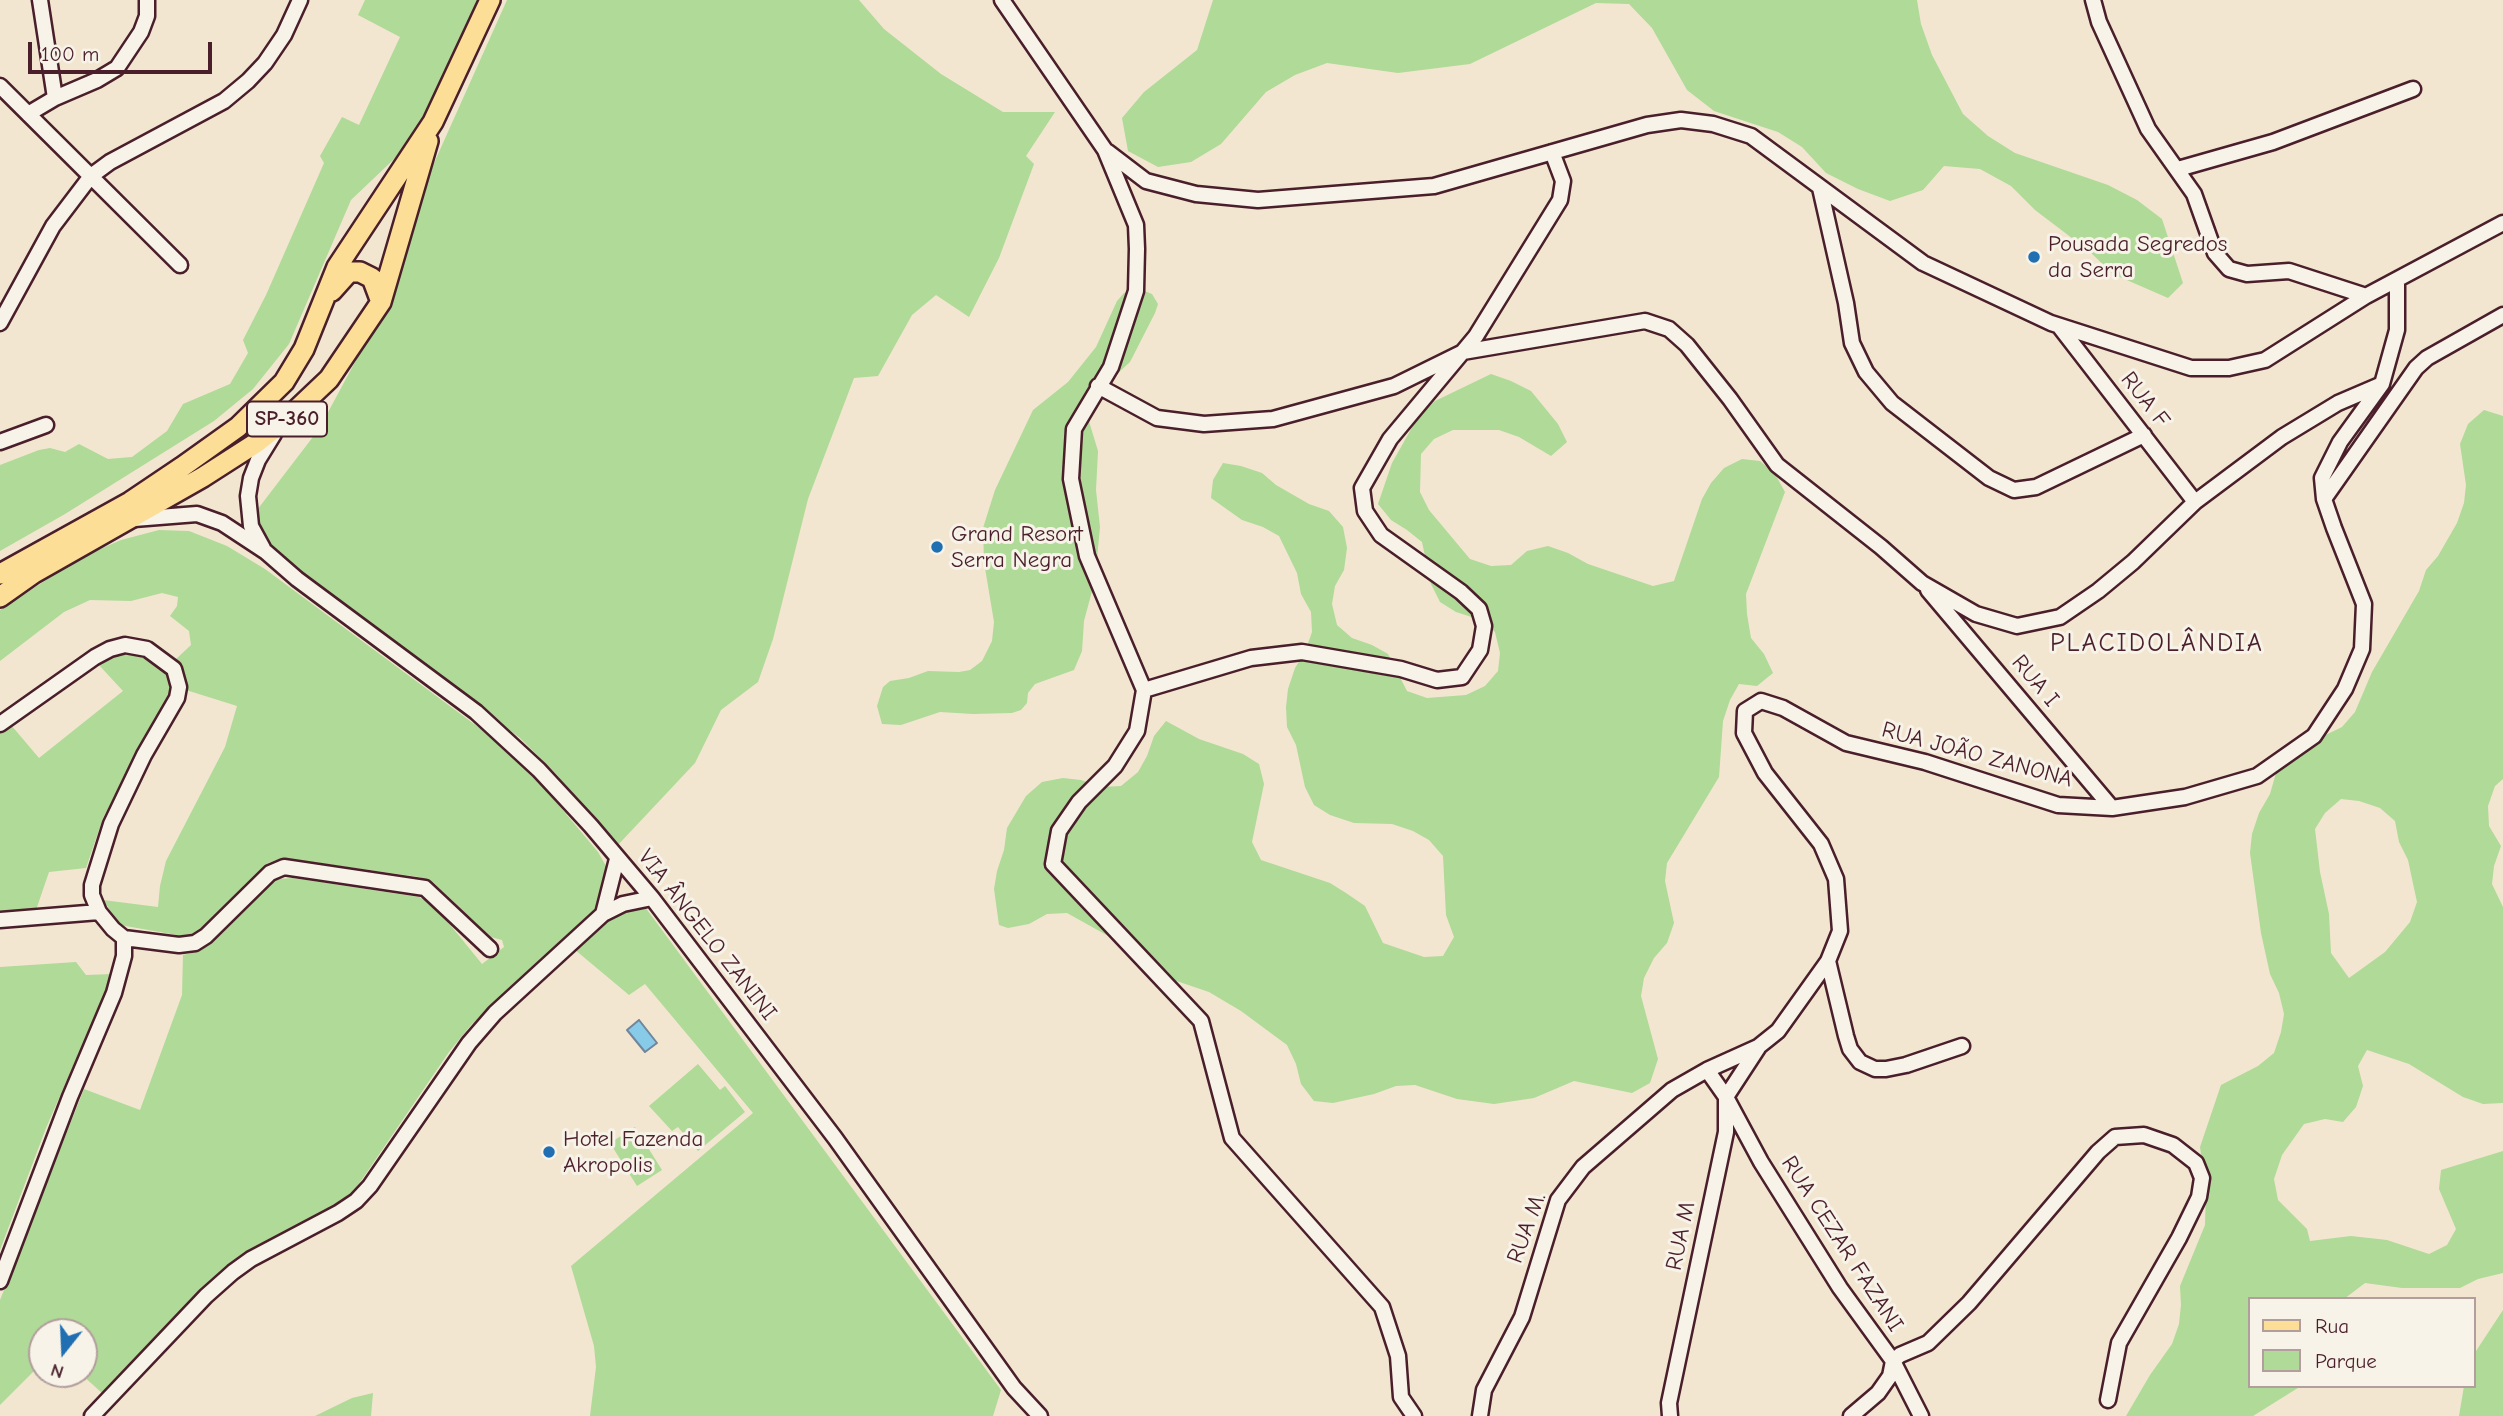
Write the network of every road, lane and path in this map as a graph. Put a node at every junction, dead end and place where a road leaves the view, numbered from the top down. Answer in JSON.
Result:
{"nodes":[{"id":1,"x":40,"y":0,"type":"edge"},
{"id":2,"x":147,"y":0,"type":"edge"},
{"id":3,"x":300,"y":0,"type":"edge"},
{"id":4,"x":490,"y":0,"type":"edge"},
{"id":5,"x":1002,"y":0,"type":"edge"},
{"id":6,"x":2093,"y":0,"type":"edge"},
{"id":7,"x":0,"y":86,"type":"edge"},
{"id":8,"x":2413,"y":89,"type":"dead end"},
{"id":9,"x":55,"y":98,"type":"junction"},
{"id":10,"x":28,"y":114,"type":"junction"},
{"id":11,"x":433,"y":122,"type":"junction"},
{"id":12,"x":1105,"y":150,"type":"junction"},
{"id":13,"x":1552,"y":152,"type":"junction"},
{"id":14,"x":2178,"y":169,"type":"junction"},
{"id":15,"x":92,"y":176,"type":"junction"},
{"id":16,"x":1821,"y":188,"type":"junction"},
{"id":17,"x":2503,"y":223,"type":"edge"},
{"id":18,"x":180,"y":265,"type":"dead end"},
{"id":19,"x":2397,"y":280,"type":"junction"},
{"id":20,"x":2366,"y":296,"type":"junction"},
{"id":21,"x":326,"y":298,"type":"junction"},
{"id":22,"x":4,"y":302,"type":"edge"},
{"id":23,"x":381,"y":302,"type":"junction"},
{"id":24,"x":2503,"y":315,"type":"edge"},
{"id":25,"x":0,"y":323,"type":"edge"},
{"id":26,"x":2058,"y":325,"type":"junction"},
{"id":27,"x":1464,"y":352,"type":"junction"},
{"id":28,"x":2382,"y":384,"type":"junction"},
{"id":29,"x":1098,"y":386,"type":"junction"},
{"id":30,"x":291,"y":415,"type":"junction"},
{"id":31,"x":46,"y":425,"type":"dead end"},
{"id":32,"x":2144,"y":435,"type":"junction"},
{"id":33,"x":0,"y":442,"type":"edge"},
{"id":34,"x":2324,"y":499,"type":"junction"},
{"id":35,"x":2195,"y":502,"type":"junction"},
{"id":36,"x":125,"y":520,"type":"junction"},
{"id":37,"x":266,"y":552,"type":"junction"},
{"id":38,"x":0,"y":574,"type":"edge"},
{"id":39,"x":1922,"y":583,"type":"junction"},
{"id":40,"x":0,"y":597,"type":"edge"},
{"id":41,"x":1144,"y":690,"type":"junction"},
{"id":42,"x":0,"y":724,"type":"edge"},
{"id":43,"x":2112,"y":808,"type":"junction"},
{"id":44,"x":617,"y":859,"type":"junction"},
{"id":45,"x":652,"y":898,"type":"junction"},
{"id":46,"x":99,"y":912,"type":"junction"},
{"id":47,"x":603,"y":914,"type":"junction"},
{"id":48,"x":0,"y":920,"type":"edge"},
{"id":49,"x":124,"y":938,"type":"junction"},
{"id":50,"x":490,"y":949,"type":"dead end"},
{"id":51,"x":1828,"y":961,"type":"junction"},
{"id":52,"x":1962,"y":1046,"type":"dead end"},
{"id":53,"x":1758,"y":1047,"type":"junction"},
{"id":54,"x":1707,"y":1070,"type":"junction"},
{"id":55,"x":1726,"y":1097,"type":"junction"},
{"id":56,"x":1,"y":1276,"type":"edge"},
{"id":57,"x":1893,"y":1361,"type":"junction"},
{"id":58,"x":2108,"y":1400,"type":"dead end"},
{"id":59,"x":92,"y":1416,"type":"edge"},
{"id":60,"x":1040,"y":1416,"type":"edge"},
{"id":61,"x":1414,"y":1416,"type":"edge"},
{"id":62,"x":1480,"y":1416,"type":"edge"},
{"id":63,"x":1670,"y":1416,"type":"edge"},
{"id":64,"x":1851,"y":1416,"type":"edge"},
{"id":65,"x":1921,"y":1416,"type":"edge"}],
"edges":[{"from":1,"to":9,"type":"street"},
{"from":2,"to":9,"type":"street"},
{"from":3,"to":15,"type":"street"},
{"from":4,"to":11,"type":"main road","number":"SP-360"},
{"from":5,"to":12,"type":"street"},
{"from":6,"to":14,"type":"street"},
{"from":7,"to":10,"type":"street"},
{"from":8,"to":14,"type":"street"},
{"from":9,"to":10,"type":"street"},
{"from":10,"to":15,"type":"street"},
{"from":11,"to":21,"type":"main road","number":"SP-360"},
{"from":11,"to":23,"type":"main road","number":"SP-360"},
{"from":12,"to":13,"type":"street"},
{"from":12,"to":29,"type":"street"},
{"from":13,"to":16,"type":"street"},
{"from":13,"to":27,"type":"street"},
{"from":14,"to":20,"type":"street"},
{"from":15,"to":18,"type":"street"},
{"from":15,"to":22,"type":"street"},
{"from":16,"to":26,"type":"street"},
{"from":16,"to":32,"type":"street"},
{"from":17,"to":19,"type":"street"},
{"from":19,"to":20,"type":"street"},
{"from":19,"to":28,"type":"street","name":"RUA JOÃO ZANONA"},
{"from":20,"to":26,"type":"street"},
{"from":21,"to":23,"type":"main road","number":"SP-360"},
{"from":21,"to":38,"type":"main road","number":"SP-360"},
{"from":22,"to":25,"type":"street"},
{"from":23,"to":30,"type":"main road","number":"SP-360"},
{"from":24,"to":34,"type":"street"},
{"from":26,"to":32,"type":"street","name":"RUA F"},
{"from":27,"to":29,"type":"street"},
{"from":27,"to":39,"type":"street"},
{"from":27,"to":41,"type":"street"},
{"from":28,"to":34,"type":"street","name":"RUA JOÃO ZANONA"},
{"from":28,"to":35,"type":"street"},
{"from":29,"to":41,"type":"street"},
{"from":30,"to":36,"type":"main road","number":"SP-360"},
{"from":30,"to":37,"type":"street","name":"VIA ÂNGELO ZANINI"},
{"from":31,"to":33,"type":"street"},
{"from":32,"to":35,"type":"street","name":"RUA F"},
{"from":34,"to":43,"type":"street","name":"RUA JOÃO ZANONA"},
{"from":35,"to":39,"type":"street"},
{"from":36,"to":37,"type":"street","name":"VIA ÂNGELO ZANINI"},
{"from":36,"to":40,"type":"main road","number":"SP-360"},
{"from":37,"to":44,"type":"street","name":"VIA ÂNGELO ZANINI"},
{"from":39,"to":43,"type":"street","name":"RUA I"},
{"from":41,"to":61,"type":"street"},
{"from":42,"to":46,"type":"street"},
{"from":43,"to":51,"type":"street","name":"RUA JOÃO ZANONA"},
{"from":44,"to":45,"type":"street","name":"VIA ÂNGELO ZANINI"},
{"from":44,"to":47,"type":"street"},
{"from":45,"to":47,"type":"street"},
{"from":45,"to":60,"type":"street","name":"VIA ÂNGELO ZANINI"},
{"from":46,"to":48,"type":"street"},
{"from":46,"to":49,"type":"street"},
{"from":47,"to":59,"type":"street"},
{"from":49,"to":50,"type":"street"},
{"from":49,"to":56,"type":"street"},
{"from":51,"to":52,"type":"street"},
{"from":51,"to":53,"type":"street","name":"RUA JOÃO ZANONA"},
{"from":53,"to":54,"type":"street","name":"RUA JOÃO ZANONA"},
{"from":53,"to":55,"type":"street"},
{"from":54,"to":55,"type":"street"},
{"from":54,"to":62,"type":"street","name":"RUA M."},
{"from":55,"to":57,"type":"street","name":"RUA CEZAR FAZANI"},
{"from":55,"to":63,"type":"street","name":"RUA M"},
{"from":57,"to":58,"type":"street"},
{"from":57,"to":64,"type":"street"},
{"from":57,"to":65,"type":"street","name":"RUA CEZAR FAZANI"}]}
